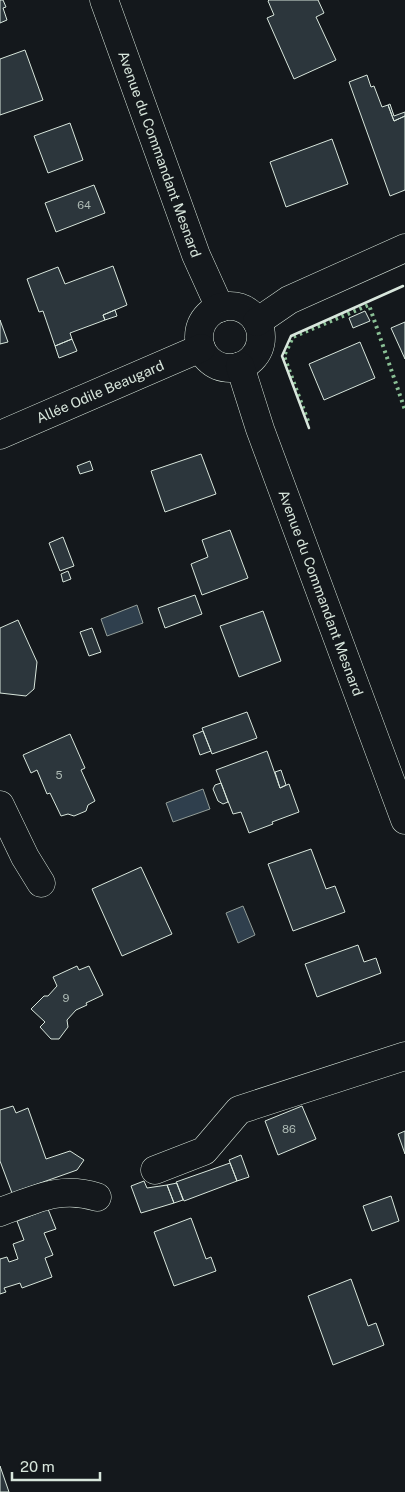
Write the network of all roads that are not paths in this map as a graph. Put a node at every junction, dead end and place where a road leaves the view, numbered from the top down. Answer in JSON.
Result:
{"nodes":[{"id":1,"x":104,"y":0,"type":"edge"},
{"id":2,"x":405,"y":248,"type":"edge"},
{"id":3,"x":220,"y":308,"type":"junction"},
{"id":4,"x":257,"y":322,"type":"junction"},
{"id":5,"x":201,"y":348,"type":"junction"},
{"id":6,"x":240,"y":366,"type":"junction"},
{"id":7,"x":0,"y":435,"type":"edge"},
{"id":8,"x":0,"y":805,"type":"edge"},
{"id":9,"x":405,"y":820,"type":"edge"},
{"id":10,"x":41,"y":882,"type":"dead end"},
{"id":11,"x":405,"y":1056,"type":"edge"},
{"id":12,"x":154,"y":1170,"type":"dead end"},
{"id":13,"x":97,"y":1197,"type":"dead end"},
{"id":14,"x":0,"y":1212,"type":"edge"}],
"edges":[{"from":1,"to":3,"type":"street","name":"Avenue du Commandant Mesnard"},
{"from":2,"to":4,"type":"street"},
{"from":3,"to":4,"type":"street"},
{"from":3,"to":5,"type":"street"},
{"from":4,"to":6,"type":"street"},
{"from":5,"to":6,"type":"street"},
{"from":5,"to":7,"type":"street","name":"Allée Odile Beaugard"},
{"from":6,"to":9,"type":"street","name":"Avenue du Commandant Mesnard"},
{"from":8,"to":10,"type":"street"},
{"from":11,"to":12,"type":"street"},
{"from":13,"to":14,"type":"street"}]}
